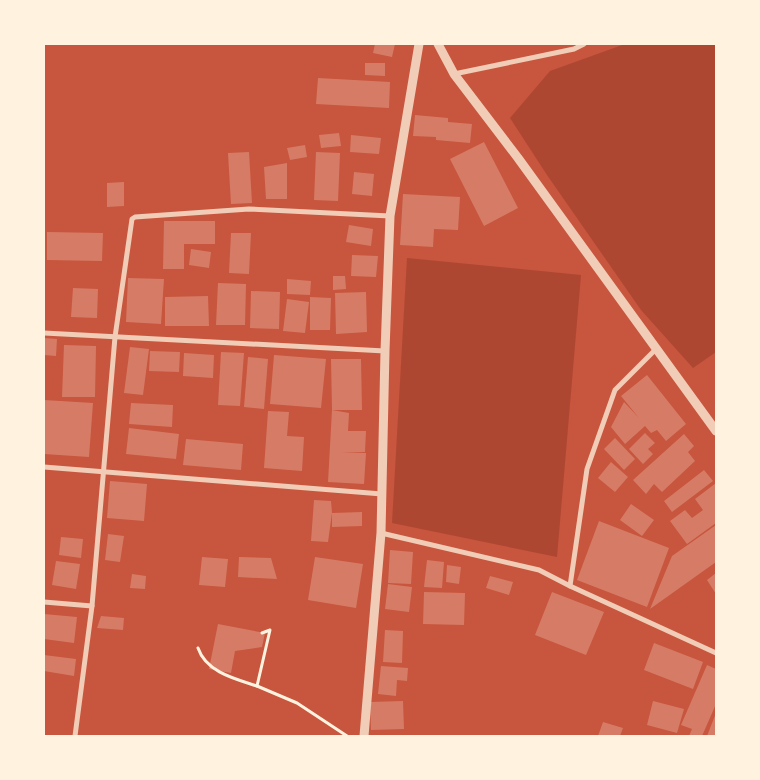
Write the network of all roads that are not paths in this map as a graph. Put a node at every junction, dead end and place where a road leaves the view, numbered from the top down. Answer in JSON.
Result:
{"nodes":[{"id":1,"x":419,"y":44,"type":"edge"},
{"id":2,"x":438,"y":44,"type":"edge"},
{"id":3,"x":584,"y":44,"type":"edge"},
{"id":4,"x":454,"y":74,"type":"junction"},
{"id":5,"x":390,"y":216,"type":"junction"},
{"id":6,"x":44,"y":333,"type":"edge"},
{"id":7,"x":115,"y":337,"type":"junction"},
{"id":8,"x":656,"y":349,"type":"junction"},
{"id":9,"x":385,"y":351,"type":"junction"},
{"id":10,"x":716,"y":431,"type":"edge"},
{"id":11,"x":44,"y":468,"type":"edge"},
{"id":12,"x":104,"y":473,"type":"junction"},
{"id":13,"x":382,"y":494,"type":"junction"},
{"id":14,"x":382,"y":533,"type":"junction"},
{"id":15,"x":570,"y":586,"type":"junction"},
{"id":16,"x":44,"y":602,"type":"edge"},
{"id":17,"x":92,"y":606,"type":"junction"},
{"id":18,"x":716,"y":653,"type":"edge"},
{"id":19,"x":75,"y":736,"type":"edge"},
{"id":20,"x":364,"y":736,"type":"edge"}],
"edges":[{"from":1,"to":5,"type":"street"},
{"from":2,"to":4,"type":"street"},
{"from":3,"to":4,"type":"street"},
{"from":4,"to":8,"type":"street"},
{"from":5,"to":7,"type":"street"},
{"from":5,"to":9,"type":"street"},
{"from":6,"to":7,"type":"street"},
{"from":7,"to":9,"type":"street"},
{"from":7,"to":12,"type":"street"},
{"from":8,"to":10,"type":"street"},
{"from":8,"to":15,"type":"street"},
{"from":9,"to":13,"type":"street"},
{"from":11,"to":12,"type":"street"},
{"from":12,"to":13,"type":"street"},
{"from":12,"to":17,"type":"street"},
{"from":13,"to":14,"type":"street"},
{"from":14,"to":15,"type":"street"},
{"from":14,"to":20,"type":"street"},
{"from":15,"to":18,"type":"street"},
{"from":16,"to":17,"type":"street"},
{"from":17,"to":19,"type":"street"}]}
